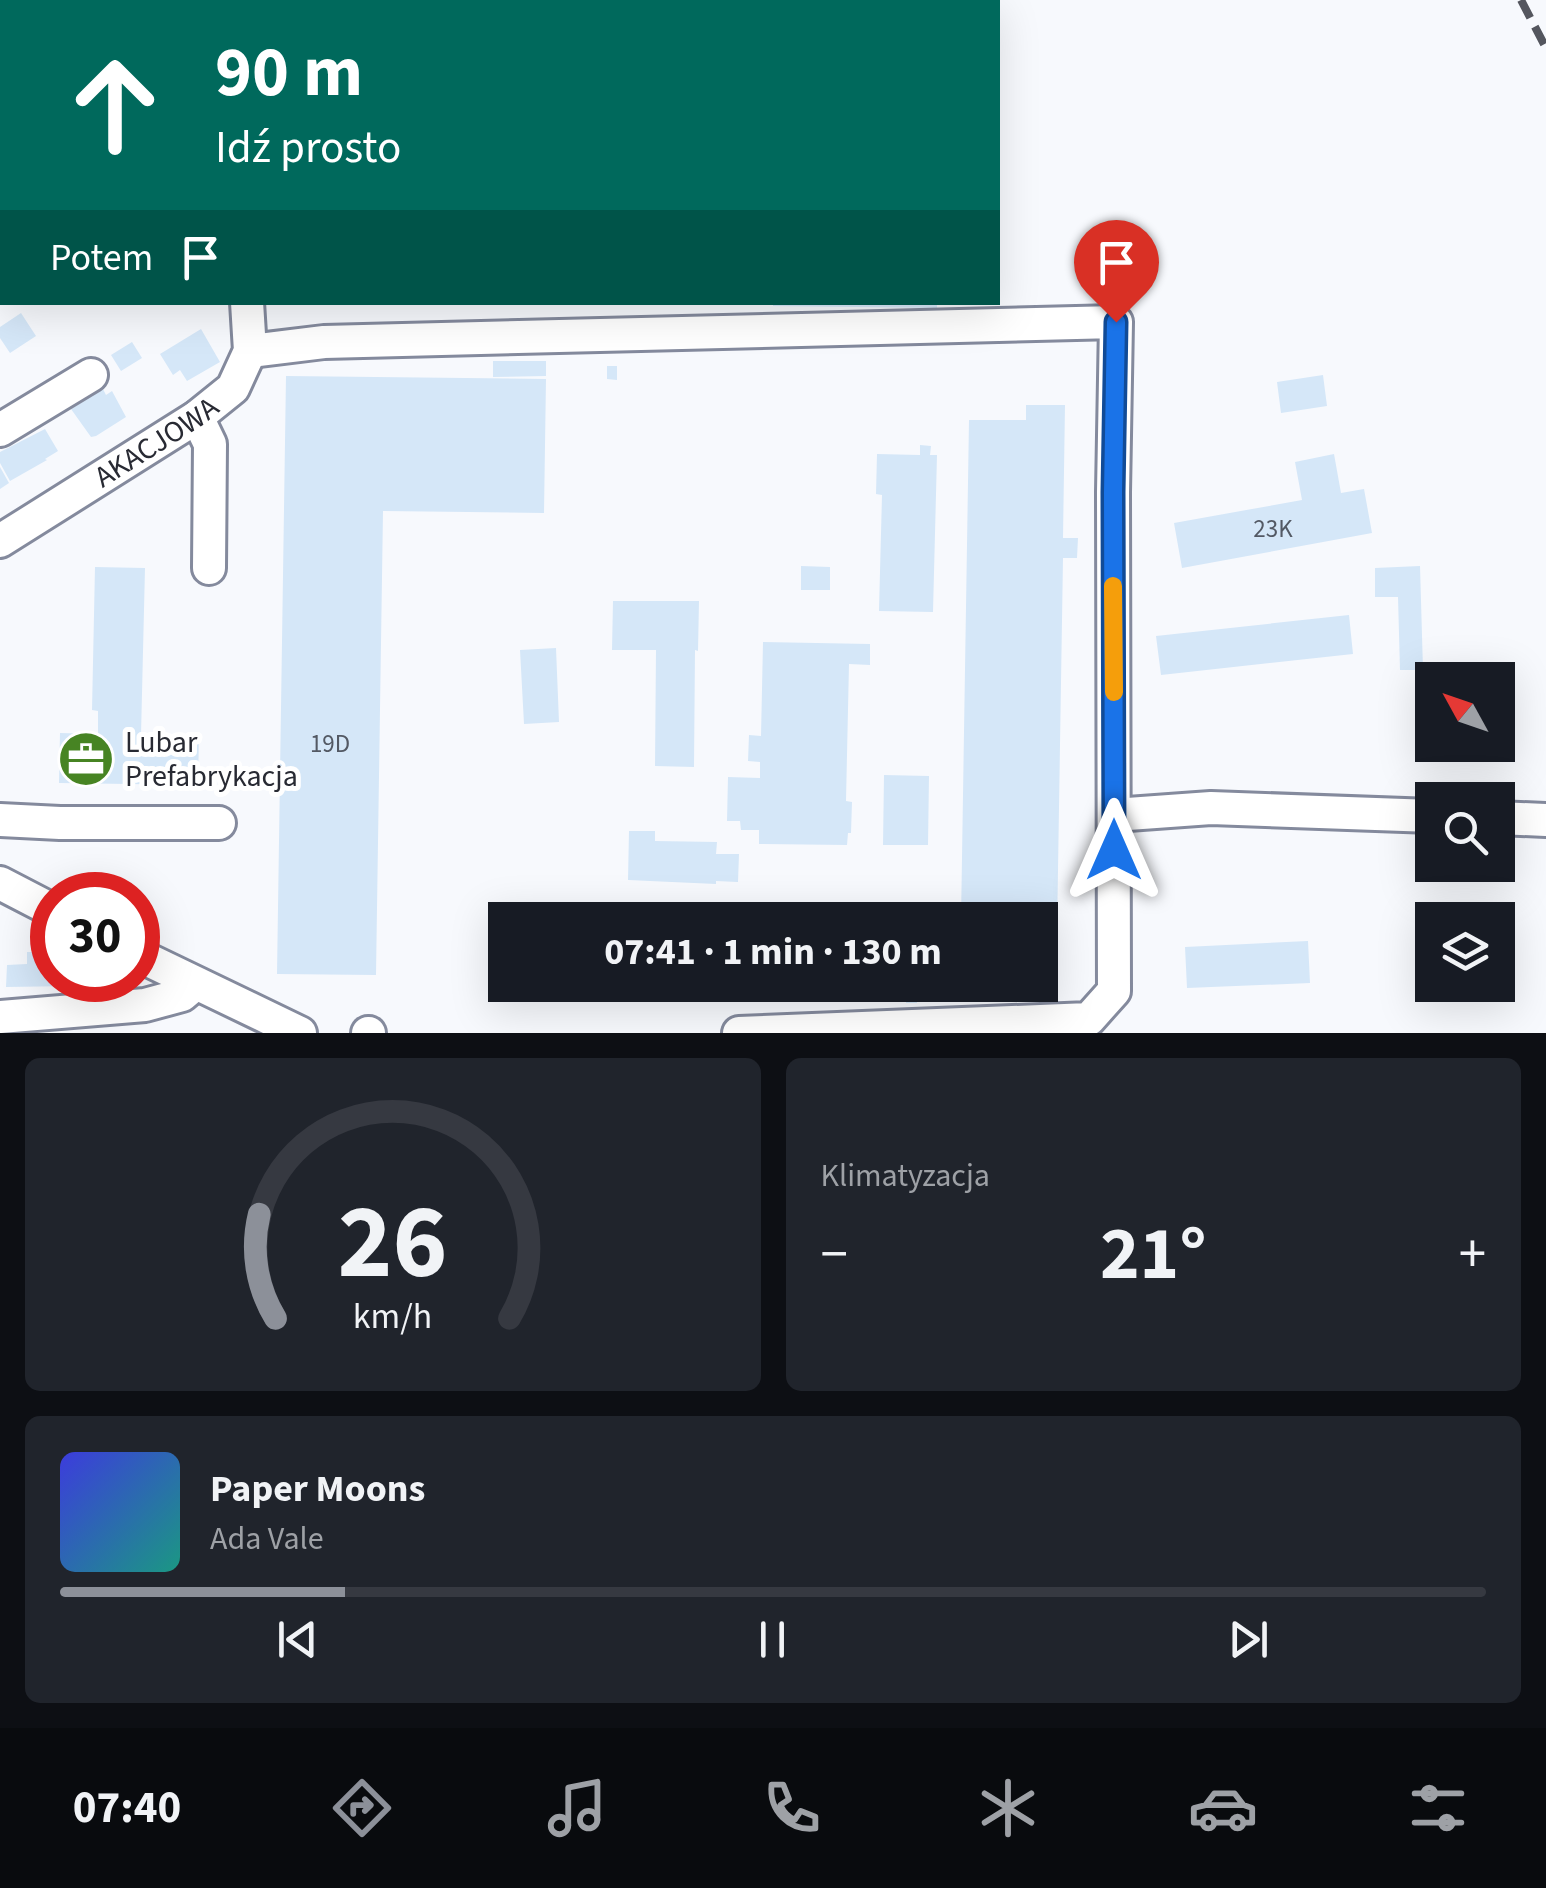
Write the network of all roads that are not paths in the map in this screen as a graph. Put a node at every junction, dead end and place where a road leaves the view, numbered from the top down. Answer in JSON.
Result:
{"nodes":[{"id":1,"x":247,"y":305,"type":"edge"},
{"id":2,"x":250,"y":351,"type":"junction"},
{"id":3,"x":92,"y":374,"type":"dead end"},
{"id":4,"x":197,"y":416,"type":"junction"},
{"id":5,"x":0,"y":430,"type":"edge"},
{"id":6,"x":0,"y":541,"type":"edge"},
{"id":7,"x":209,"y":568,"type":"dead end"},
{"id":8,"x":1114,"y":815,"type":"junction"},
{"id":9,"x":1415,"y":815,"type":"edge"},
{"id":10,"x":1515,"y":819,"type":"edge"},
{"id":11,"x":0,"y":820,"type":"edge"},
{"id":12,"x":1546,"y":820,"type":"edge"},
{"id":13,"x":219,"y":823,"type":"dead end"},
{"id":14,"x":0,"y":883,"type":"edge"},
{"id":15,"x":30,"y":899,"type":"edge"},
{"id":16,"x":160,"y":966,"type":"edge"},
{"id":17,"x":195,"y":984,"type":"junction"},
{"id":18,"x":0,"y":1017,"type":"edge"},
{"id":19,"x":793,"y":1031,"type":"edge"},
{"id":20,"x":3,"y":1033,"type":"edge"},
{"id":21,"x":300,"y":1033,"type":"edge"},
{"id":22,"x":739,"y":1033,"type":"edge"}],
"edges":[{"from":1,"to":2,"type":"street"},
{"from":2,"to":4,"type":"street","name":"AKACJOWA"},
{"from":2,"to":8,"type":"street"},
{"from":3,"to":5,"type":"street"},
{"from":4,"to":6,"type":"street","name":"AKACJOWA"},
{"from":4,"to":7,"type":"street"},
{"from":8,"to":9,"type":"street"},
{"from":8,"to":19,"type":"street"},
{"from":10,"to":12,"type":"street"},
{"from":11,"to":13,"type":"street"},
{"from":14,"to":15,"type":"street"},
{"from":16,"to":17,"type":"street"},
{"from":17,"to":18,"type":"street"},
{"from":17,"to":21,"type":"street"},
{"from":18,"to":20,"type":"street"},
{"from":19,"to":22,"type":"street"}]}
